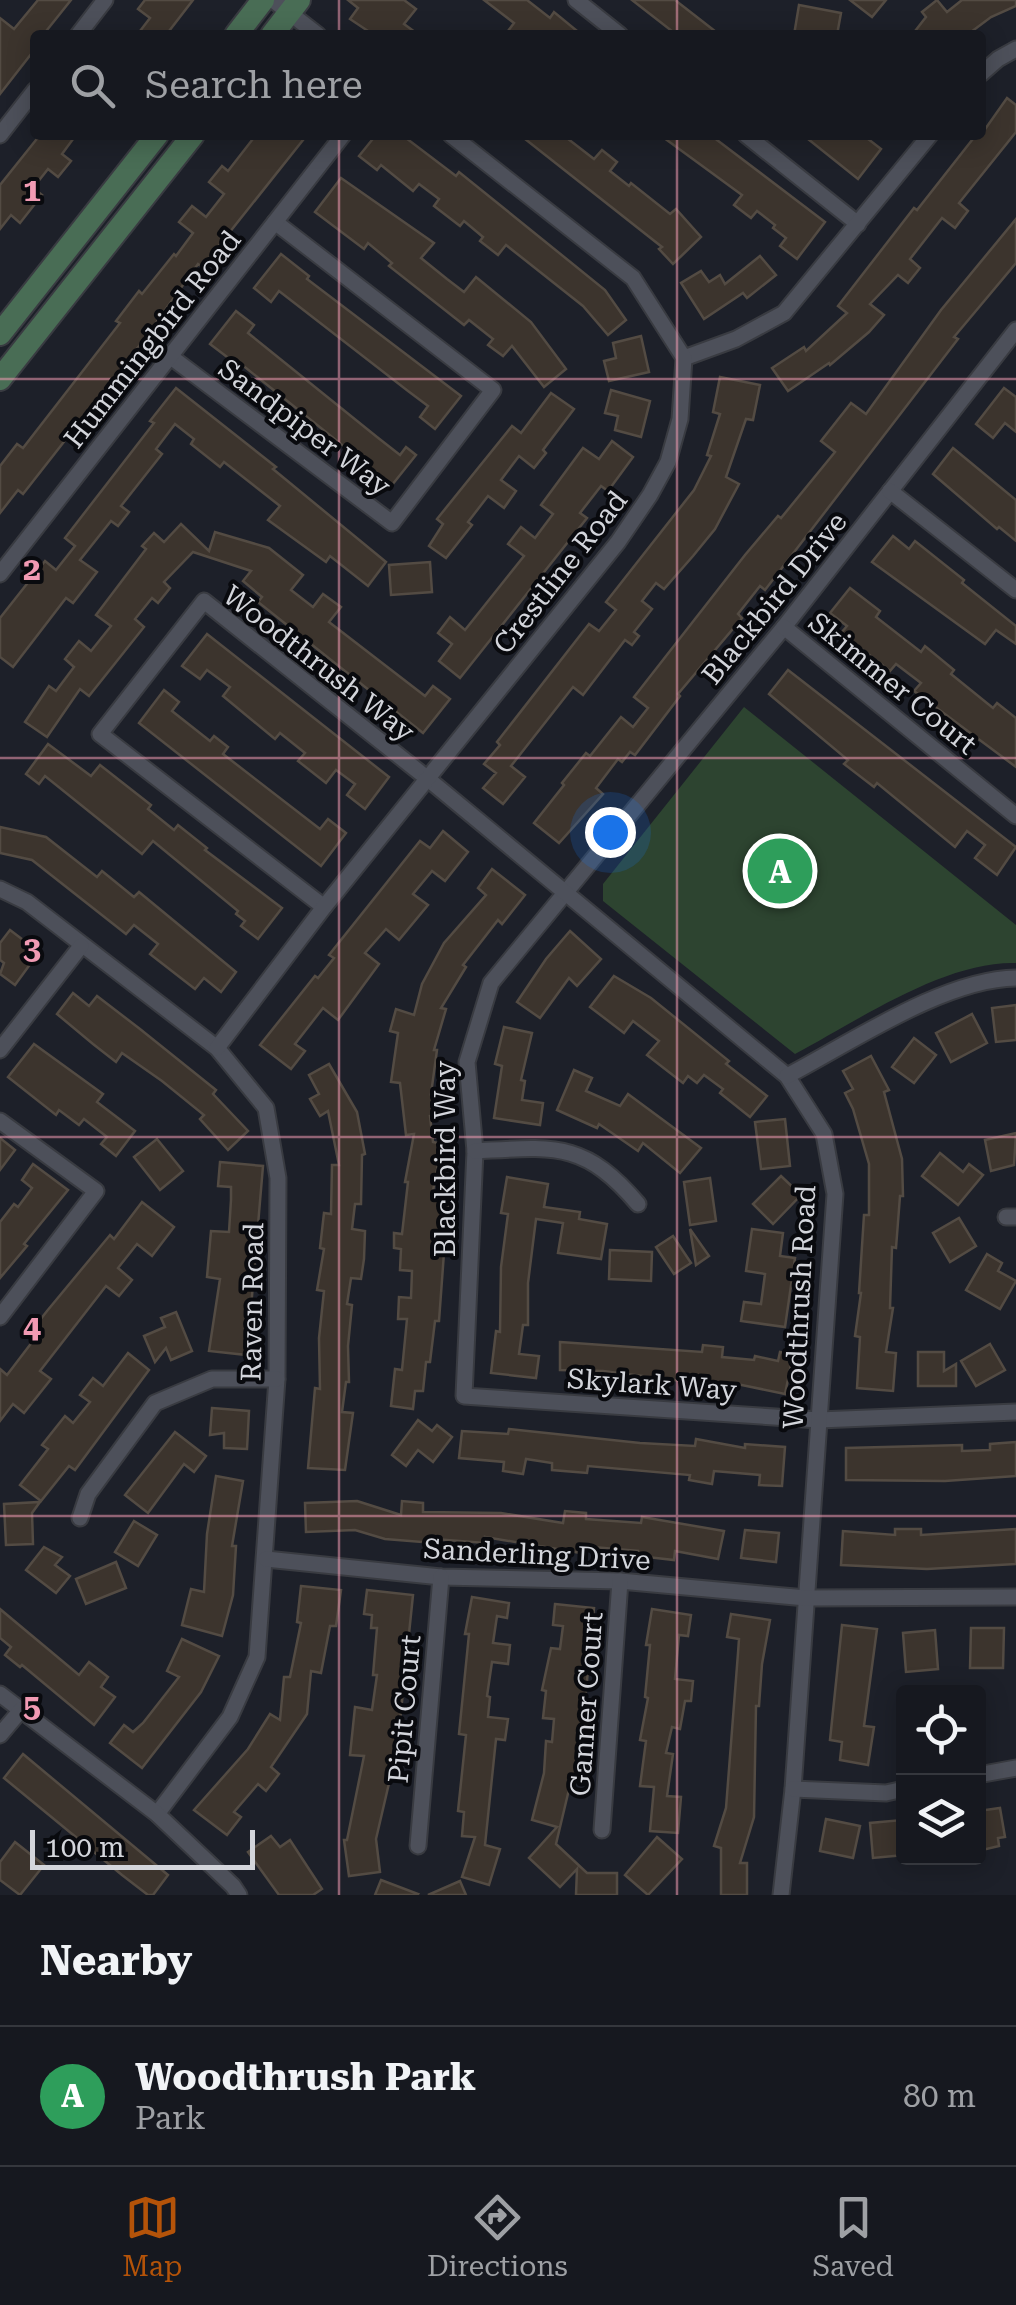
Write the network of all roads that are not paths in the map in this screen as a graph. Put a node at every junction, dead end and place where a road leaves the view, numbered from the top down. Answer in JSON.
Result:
{"nodes":[{"id":1,"x":105,"y":0,"type":"edge"},
{"id":2,"x":263,"y":0,"type":"edge"},
{"id":3,"x":576,"y":0,"type":"edge"},
{"id":4,"x":287,"y":4,"type":"edge"},
{"id":5,"x":82,"y":30,"type":"edge"},
{"id":6,"x":240,"y":30,"type":"edge"},
{"id":7,"x":274,"y":30,"type":"edge"},
{"id":8,"x":313,"y":30,"type":"edge"},
{"id":9,"x":614,"y":30,"type":"edge"},
{"id":10,"x":1016,"y":49,"type":"edge"},
{"id":11,"x":986,"y":70,"type":"edge"},
{"id":12,"x":30,"y":96,"type":"edge"},
{"id":13,"x":0,"y":135,"type":"edge"},
{"id":14,"x":153,"y":140,"type":"edge"},
{"id":15,"x":189,"y":140,"type":"edge"},
{"id":16,"x":339,"y":140,"type":"edge"},
{"id":17,"x":457,"y":140,"type":"edge"},
{"id":18,"x":752,"y":140,"type":"edge"},
{"id":19,"x":926,"y":140,"type":"edge"},
{"id":20,"x":275,"y":222,"type":"junction"},
{"id":21,"x":858,"y":224,"type":"junction"},
{"id":22,"x":1016,"y":330,"type":"edge"},
{"id":23,"x":0,"y":334,"type":"edge"},
{"id":24,"x":1000,"y":350,"type":"junction"},
{"id":25,"x":171,"y":357,"type":"junction"},
{"id":26,"x":684,"y":358,"type":"junction"},
{"id":27,"x":1016,"y":362,"type":"edge"},
{"id":28,"x":0,"y":379,"type":"edge"},
{"id":29,"x":890,"y":492,"type":"junction"},
{"id":30,"x":0,"y":574,"type":"edge"},
{"id":31,"x":1016,"y":590,"type":"edge"},
{"id":32,"x":784,"y":626,"type":"junction"},
{"id":33,"x":428,"y":779,"type":"junction"},
{"id":34,"x":1016,"y":816,"type":"edge"},
{"id":35,"x":0,"y":889,"type":"edge"},
{"id":36,"x":566,"y":893,"type":"junction"},
{"id":37,"x":324,"y":908,"type":"junction"},
{"id":38,"x":81,"y":946,"type":"junction"},
{"id":39,"x":1016,"y":978,"type":"edge"},
{"id":40,"x":217,"y":1048,"type":"junction"},
{"id":41,"x":0,"y":1050,"type":"edge"},
{"id":42,"x":787,"y":1076,"type":"junction"},
{"id":43,"x":0,"y":1121,"type":"edge"},
{"id":44,"x":475,"y":1151,"type":"junction"},
{"id":45,"x":638,"y":1204,"type":"dead end"},
{"id":46,"x":0,"y":1317,"type":"edge"},
{"id":47,"x":276,"y":1380,"type":"junction"},
{"id":48,"x":464,"y":1396,"type":"joint"},
{"id":49,"x":1016,"y":1412,"type":"edge"},
{"id":50,"x":819,"y":1420,"type":"junction"},
{"id":51,"x":80,"y":1518,"type":"dead end"},
{"id":52,"x":266,"y":1559,"type":"junction"},
{"id":53,"x":441,"y":1577,"type":"junction"},
{"id":54,"x":620,"y":1581,"type":"junction"},
{"id":55,"x":1016,"y":1597,"type":"edge"},
{"id":56,"x":806,"y":1598,"type":"junction"},
{"id":57,"x":0,"y":1694,"type":"edge"},
{"id":58,"x":20,"y":1710,"type":"junction"},
{"id":59,"x":0,"y":1735,"type":"edge"},
{"id":60,"x":1016,"y":1768,"type":"edge"},
{"id":61,"x":986,"y":1774,"type":"edge"},
{"id":62,"x":792,"y":1790,"type":"junction"},
{"id":63,"x":896,"y":1791,"type":"edge"},
{"id":64,"x":157,"y":1814,"type":"junction"},
{"id":65,"x":602,"y":1830,"type":"dead end"},
{"id":66,"x":418,"y":1846,"type":"dead end"},
{"id":67,"x":239,"y":1895,"type":"edge"},
{"id":68,"x":781,"y":1895,"type":"edge"}],
"edges":[{"from":1,"to":5,"type":"street"},
{"from":2,"to":6,"type":"main road"},
{"from":3,"to":9,"type":"street"},
{"from":4,"to":7,"type":"main road"},
{"from":4,"to":8,"type":"street"},
{"from":10,"to":11,"type":"street"},
{"from":12,"to":13,"type":"street"},
{"from":14,"to":23,"type":"main road"},
{"from":15,"to":28,"type":"main road"},
{"from":16,"to":20,"type":"street","name":"Hummingbird Road"},
{"from":17,"to":26,"type":"street"},
{"from":18,"to":21,"type":"street"},
{"from":19,"to":21,"type":"street"},
{"from":20,"to":25,"type":"street","name":"Hummingbird Road"},
{"from":20,"to":25,"type":"street","name":"Sandpiper Way"},
{"from":21,"to":26,"type":"street"},
{"from":22,"to":24,"type":"street","name":"Blackbird Drive"},
{"from":24,"to":27,"type":"street"},
{"from":24,"to":29,"type":"street","name":"Blackbird Drive"},
{"from":25,"to":30,"type":"street","name":"Hummingbird Road"},
{"from":26,"to":33,"type":"street","name":"Crestline Road"},
{"from":29,"to":31,"type":"street"},
{"from":29,"to":32,"type":"street","name":"Blackbird Drive"},
{"from":32,"to":34,"type":"street","name":"Skimmer Court"},
{"from":32,"to":36,"type":"street","name":"Blackbird Drive"},
{"from":33,"to":36,"type":"street","name":"Woodthrush Road"},
{"from":33,"to":37,"type":"street","name":"Crestline Road"},
{"from":33,"to":37,"type":"street","name":"Woodthrush Way"},
{"from":35,"to":38,"type":"street","name":"Raven Road"},
{"from":36,"to":42,"type":"street","name":"Woodthrush Road"},
{"from":36,"to":44,"type":"street","name":"Blackbird Way"},
{"from":37,"to":40,"type":"street","name":"Crestline Road"},
{"from":38,"to":40,"type":"street","name":"Raven Road"},
{"from":38,"to":41,"type":"street"},
{"from":39,"to":42,"type":"street"},
{"from":40,"to":47,"type":"street","name":"Raven Road"},
{"from":42,"to":50,"type":"street","name":"Woodthrush Road"},
{"from":43,"to":46,"type":"street"},
{"from":44,"to":45,"type":"street"},
{"from":44,"to":48,"type":"street","name":"Blackbird Way"},
{"from":47,"to":51,"type":"street"},
{"from":47,"to":52,"type":"street","name":"Raven Road"},
{"from":48,"to":50,"type":"street","name":"Skylark Way"},
{"from":49,"to":50,"type":"street","name":"Skylark Way"},
{"from":50,"to":56,"type":"street","name":"Woodthrush Road"},
{"from":52,"to":53,"type":"street","name":"Sanderling Drive"},
{"from":52,"to":64,"type":"street","name":"Raven Road"},
{"from":53,"to":54,"type":"street","name":"Sanderling Drive"},
{"from":53,"to":66,"type":"street","name":"Pipit Court"},
{"from":54,"to":56,"type":"street","name":"Sanderling Drive"},
{"from":54,"to":65,"type":"street","name":"Ganner Court"},
{"from":55,"to":56,"type":"street","name":"Sanderling Drive"},
{"from":56,"to":62,"type":"street","name":"Woodthrush Road"},
{"from":57,"to":58,"type":"street"},
{"from":58,"to":59,"type":"street"},
{"from":58,"to":64,"type":"street"},
{"from":60,"to":61,"type":"street"},
{"from":62,"to":63,"type":"street"},
{"from":62,"to":68,"type":"street","name":"Woodthrush Road"},
{"from":64,"to":67,"type":"street"}]}
